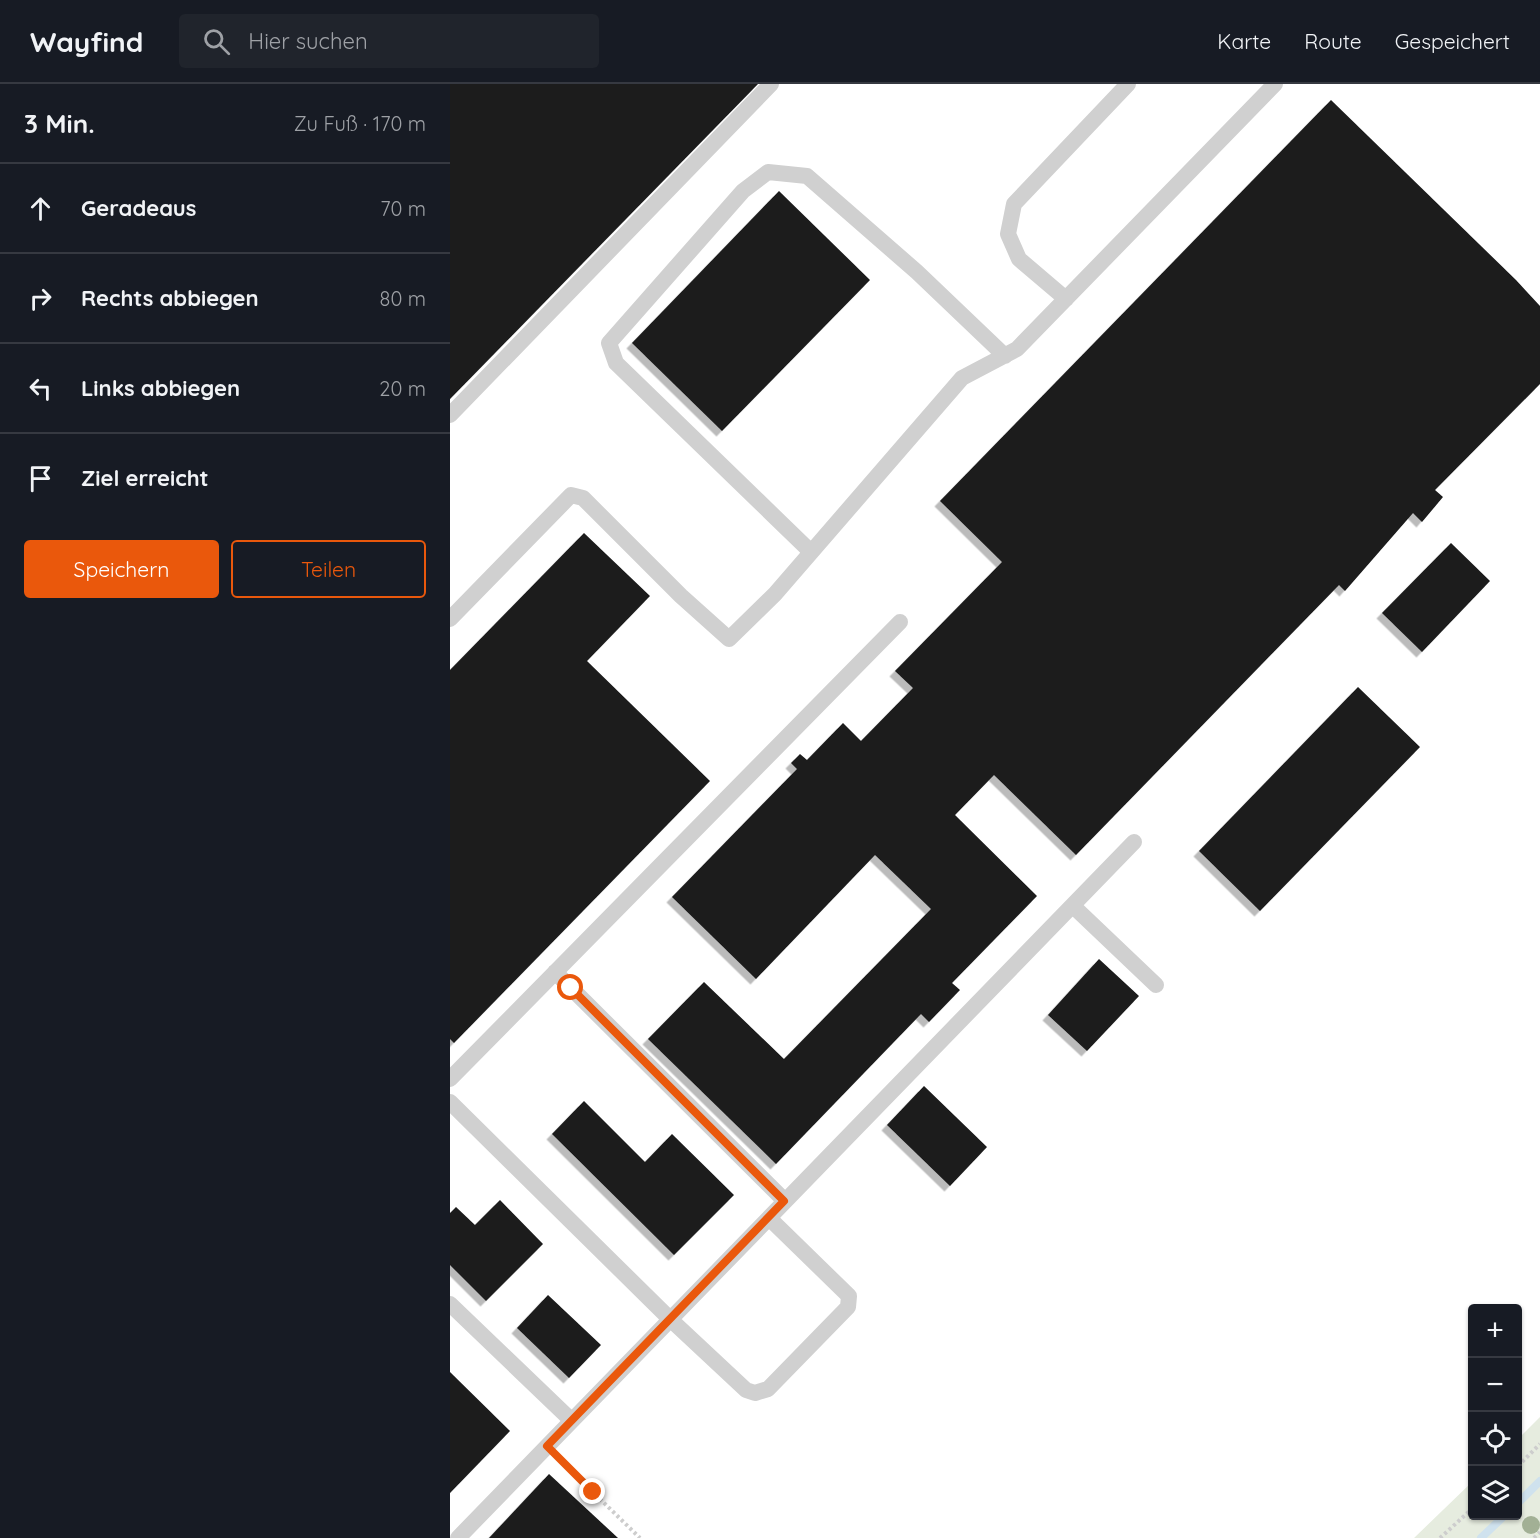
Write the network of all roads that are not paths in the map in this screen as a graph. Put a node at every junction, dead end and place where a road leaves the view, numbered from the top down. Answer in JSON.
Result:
{"nodes":[{"id":1,"x":771,"y":84,"type":"edge"},
{"id":2,"x":1128,"y":84,"type":"edge"},
{"id":3,"x":1275,"y":84,"type":"edge"},
{"id":4,"x":1066,"y":299,"type":"junction"},
{"id":5,"x":1005,"y":356,"type":"junction"},
{"id":6,"x":450,"y":415,"type":"edge"},
{"id":7,"x":811,"y":552,"type":"junction"},
{"id":8,"x":450,"y":619,"type":"edge"},
{"id":9,"x":900,"y":622,"type":"dead end"},
{"id":10,"x":1134,"y":842,"type":"dead end"},
{"id":11,"x":1073,"y":906,"type":"junction"},
{"id":12,"x":555,"y":972,"type":"junction"},
{"id":13,"x":1156,"y":985,"type":"dead end"},
{"id":14,"x":450,"y":1079,"type":"edge"},
{"id":15,"x":450,"y":1102,"type":"edge"},
{"id":16,"x":784,"y":1201,"type":"junction"},
{"id":17,"x":769,"y":1218,"type":"junction"},
{"id":18,"x":450,"y":1304,"type":"edge"},
{"id":19,"x":670,"y":1318,"type":"junction"},
{"id":20,"x":571,"y":1420,"type":"junction"},
{"id":21,"x":458,"y":1538,"type":"edge"}],
"edges":[{"from":1,"to":6,"type":"lane"},
{"from":2,"to":4,"type":"lane"},
{"from":3,"to":4,"type":"lane"},
{"from":4,"to":5,"type":"lane"},
{"from":5,"to":7,"type":"lane"},
{"from":5,"to":7,"type":"lane"},
{"from":7,"to":8,"type":"lane"},
{"from":9,"to":12,"type":"lane"},
{"from":10,"to":11,"type":"lane"},
{"from":11,"to":13,"type":"lane"},
{"from":11,"to":16,"type":"lane"},
{"from":12,"to":14,"type":"lane"},
{"from":12,"to":16,"type":"lane"},
{"from":15,"to":19,"type":"lane"},
{"from":16,"to":17,"type":"lane"},
{"from":17,"to":19,"type":"lane"},
{"from":17,"to":19,"type":"lane"},
{"from":18,"to":20,"type":"lane"},
{"from":19,"to":20,"type":"lane"},
{"from":20,"to":21,"type":"lane"}]}
